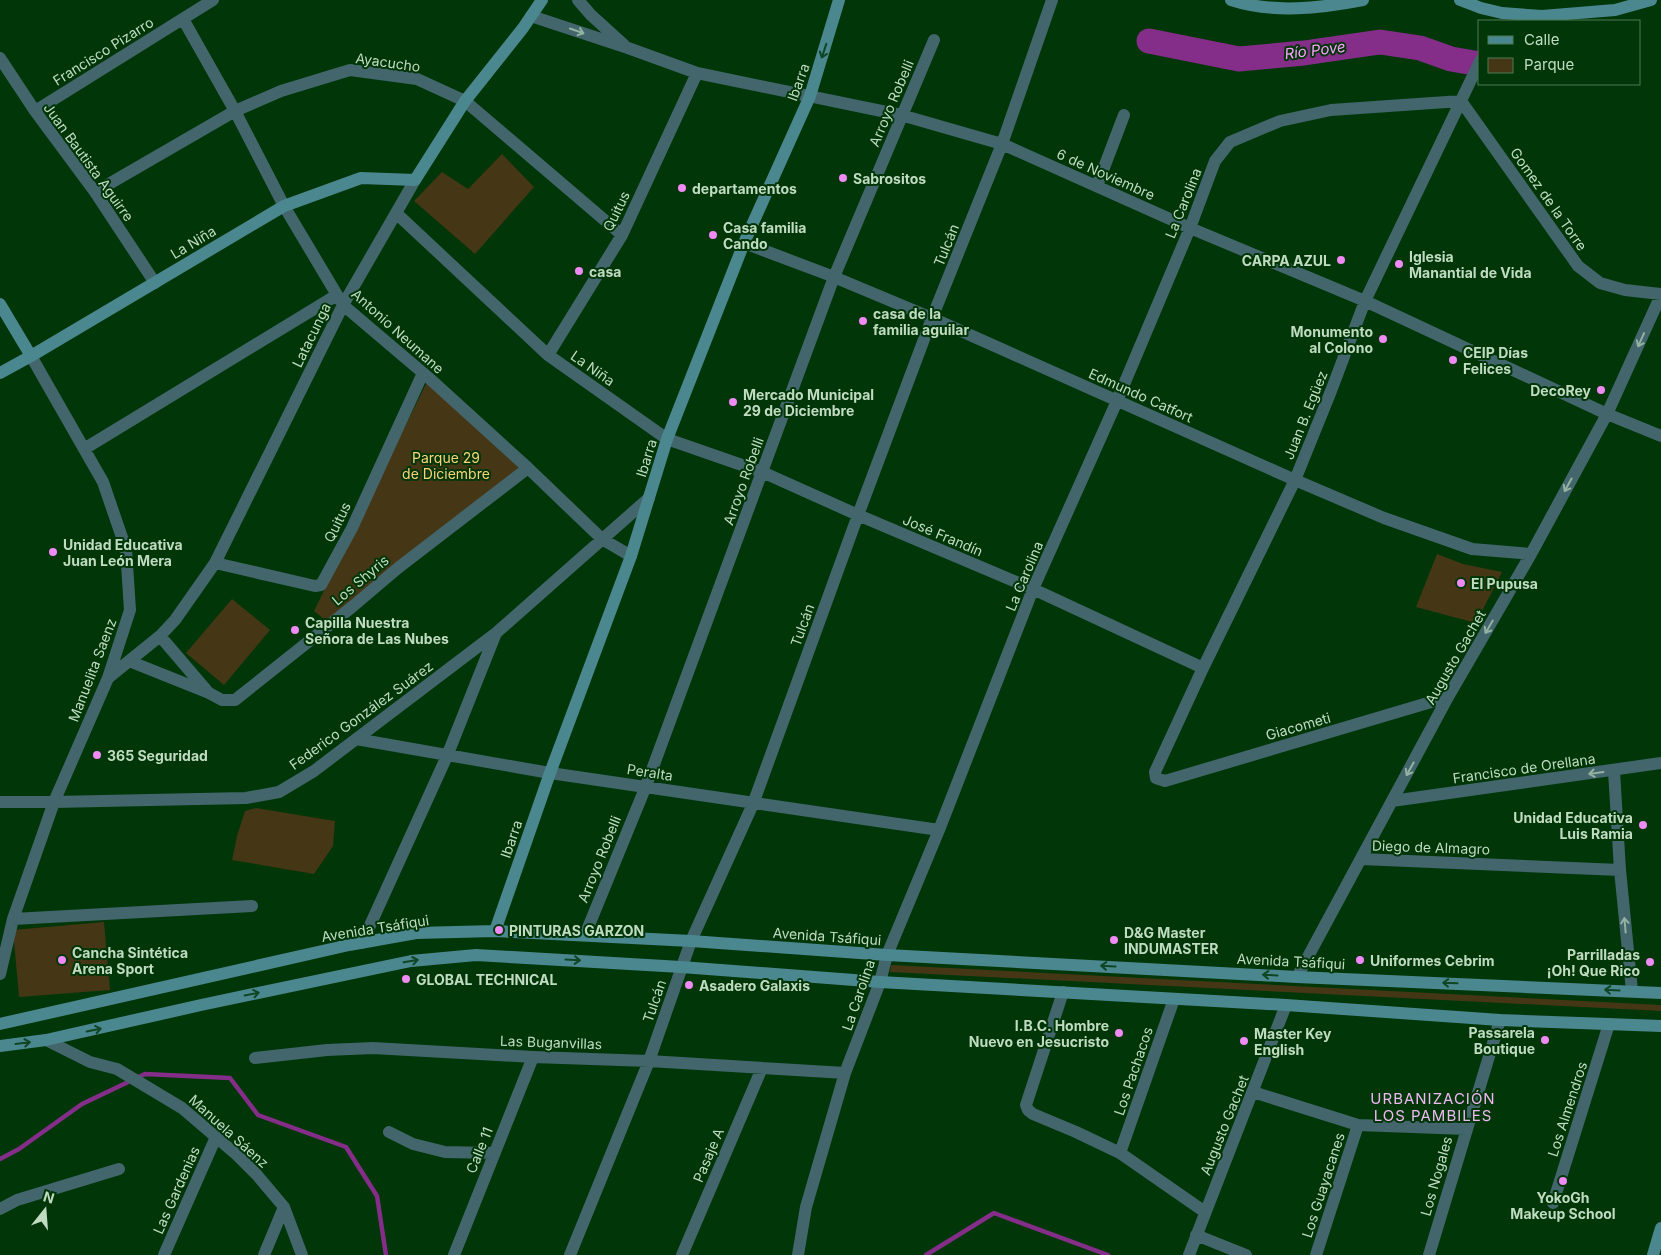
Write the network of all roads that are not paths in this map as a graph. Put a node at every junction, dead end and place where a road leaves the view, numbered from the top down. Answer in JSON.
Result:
{"nodes":[{"id":1,"x":213,"y":0,"type":"edge"},
{"id":2,"x":541,"y":0,"type":"edge"},
{"id":3,"x":578,"y":0,"type":"edge"},
{"id":4,"x":1052,"y":0,"type":"edge"},
{"id":5,"x":1231,"y":0,"type":"edge"},
{"id":6,"x":1363,"y":0,"type":"edge"},
{"id":7,"x":1460,"y":0,"type":"edge"},
{"id":8,"x":1651,"y":0,"type":"edge"},
{"id":9,"x":839,"y":3,"type":"edge"},
{"id":10,"x":530,"y":16,"type":"junction"},
{"id":11,"x":1500,"y":17,"type":"edge"},
{"id":12,"x":183,"y":19,"type":"junction"},
{"id":13,"x":934,"y":40,"type":"dead end"},
{"id":14,"x":628,"y":48,"type":"junction"},
{"id":15,"x":0,"y":58,"type":"edge"},
{"id":16,"x":1478,"y":65,"type":"edge"},
{"id":17,"x":696,"y":73,"type":"junction"},
{"id":18,"x":810,"y":96,"type":"junction"},
{"id":19,"x":465,"y":100,"type":"junction"},
{"id":20,"x":1460,"y":101,"type":"junction"},
{"id":21,"x":35,"y":111,"type":"junction"},
{"id":22,"x":235,"y":111,"type":"junction"},
{"id":23,"x":902,"y":115,"type":"junction"},
{"id":24,"x":1124,"y":115,"type":"dead end"},
{"id":25,"x":1002,"y":144,"type":"junction"},
{"id":26,"x":415,"y":180,"type":"junction"},
{"id":27,"x":1097,"y":186,"type":"junction"},
{"id":28,"x":95,"y":192,"type":"junction"},
{"id":29,"x":284,"y":206,"type":"junction"},
{"id":30,"x":396,"y":213,"type":"junction"},
{"id":31,"x":1190,"y":228,"type":"junction"},
{"id":32,"x":622,"y":235,"type":"junction"},
{"id":33,"x":744,"y":243,"type":"junction"},
{"id":34,"x":834,"y":276,"type":"junction"},
{"id":35,"x":154,"y":283,"type":"junction"},
{"id":36,"x":1661,"y":295,"type":"edge"},
{"id":37,"x":340,"y":300,"type":"junction"},
{"id":38,"x":1365,"y":301,"type":"junction"},
{"id":39,"x":0,"y":304,"type":"edge"},
{"id":40,"x":932,"y":318,"type":"junction"},
{"id":41,"x":548,"y":355,"type":"junction"},
{"id":42,"x":31,"y":356,"type":"junction"},
{"id":43,"x":0,"y":373,"type":"edge"},
{"id":44,"x":423,"y":373,"type":"junction"},
{"id":45,"x":1117,"y":401,"type":"junction"},
{"id":46,"x":1607,"y":414,"type":"junction"},
{"id":47,"x":1661,"y":436,"type":"edge"},
{"id":48,"x":667,"y":439,"type":"junction"},
{"id":49,"x":84,"y":449,"type":"junction"},
{"id":50,"x":528,"y":468,"type":"junction"},
{"id":51,"x":762,"y":472,"type":"junction"},
{"id":52,"x":1295,"y":480,"type":"junction"},
{"id":53,"x":649,"y":498,"type":"junction"},
{"id":54,"x":858,"y":515,"type":"junction"},
{"id":55,"x":602,"y":540,"type":"junction"},
{"id":56,"x":1531,"y":554,"type":"junction"},
{"id":57,"x":631,"y":556,"type":"junction"},
{"id":58,"x":215,"y":564,"type":"junction"},
{"id":59,"x":1033,"y":589,"type":"junction"},
{"id":60,"x":496,"y":634,"type":"junction"},
{"id":61,"x":160,"y":636,"type":"junction"},
{"id":62,"x":129,"y":661,"type":"junction"},
{"id":63,"x":1203,"y":668,"type":"junction"},
{"id":64,"x":108,"y":678,"type":"junction"},
{"id":65,"x":208,"y":693,"type":"junction"},
{"id":66,"x":1448,"y":697,"type":"junction"},
{"id":67,"x":356,"y":738,"type":"junction"},
{"id":68,"x":447,"y":756,"type":"junction"},
{"id":69,"x":1661,"y":763,"type":"edge"},
{"id":70,"x":1614,"y":771,"type":"junction"},
{"id":71,"x":550,"y":773,"type":"junction"},
{"id":72,"x":1156,"y":778,"type":"joint"},
{"id":73,"x":646,"y":786,"type":"junction"},
{"id":74,"x":0,"y":802,"type":"edge"},
{"id":75,"x":54,"y":802,"type":"junction"},
{"id":76,"x":1392,"y":802,"type":"junction"},
{"id":77,"x":753,"y":804,"type":"junction"},
{"id":78,"x":940,"y":830,"type":"junction"},
{"id":79,"x":1361,"y":858,"type":"junction"},
{"id":80,"x":1620,"y":870,"type":"junction"},
{"id":81,"x":252,"y":906,"type":"dead end"},
{"id":82,"x":13,"y":918,"type":"junction"},
{"id":83,"x":495,"y":930,"type":"junction"},
{"id":84,"x":585,"y":935,"type":"junction"},
{"id":85,"x":691,"y":940,"type":"junction"},
{"id":86,"x":362,"y":943,"type":"junction"},
{"id":87,"x":887,"y":955,"type":"junction"},
{"id":88,"x":681,"y":967,"type":"junction"},
{"id":89,"x":0,"y":974,"type":"edge"},
{"id":90,"x":1297,"y":977,"type":"junction"},
{"id":91,"x":880,"y":982,"type":"junction"},
{"id":92,"x":1632,"y":991,"type":"junction"},
{"id":93,"x":1063,"y":992,"type":"junction"},
{"id":94,"x":1661,"y":993,"type":"edge"},
{"id":95,"x":1174,"y":999,"type":"junction"},
{"id":96,"x":1286,"y":1006,"type":"junction"},
{"id":97,"x":1500,"y":1020,"type":"junction"},
{"id":98,"x":0,"y":1024,"type":"edge"},
{"id":99,"x":1609,"y":1024,"type":"junction"},
{"id":100,"x":1661,"y":1026,"type":"edge"},
{"id":101,"x":46,"y":1040,"type":"junction"},
{"id":102,"x":0,"y":1046,"type":"edge"},
{"id":103,"x":533,"y":1057,"type":"junction"},
{"id":104,"x":256,"y":1058,"type":"dead end"},
{"id":105,"x":649,"y":1061,"type":"junction"},
{"id":106,"x":762,"y":1068,"type":"junction"},
{"id":107,"x":846,"y":1073,"type":"junction"},
{"id":108,"x":1253,"y":1092,"type":"junction"},
{"id":109,"x":1358,"y":1125,"type":"junction"},
{"id":110,"x":1466,"y":1129,"type":"junction"},
{"id":111,"x":389,"y":1132,"type":"dead end"},
{"id":112,"x":216,"y":1137,"type":"junction"},
{"id":113,"x":493,"y":1153,"type":"junction"},
{"id":114,"x":1120,"y":1153,"type":"junction"},
{"id":115,"x":118,"y":1169,"type":"dead end"},
{"id":116,"x":1553,"y":1203,"type":"dead end"},
{"id":117,"x":284,"y":1207,"type":"junction"},
{"id":118,"x":0,"y":1209,"type":"edge"},
{"id":119,"x":1205,"y":1212,"type":"junction"},
{"id":120,"x":1661,"y":1228,"type":"edge"},
{"id":121,"x":1196,"y":1235,"type":"junction"},
{"id":122,"x":164,"y":1255,"type":"edge"},
{"id":123,"x":264,"y":1255,"type":"edge"},
{"id":124,"x":302,"y":1255,"type":"edge"},
{"id":125,"x":454,"y":1255,"type":"edge"},
{"id":126,"x":570,"y":1255,"type":"edge"},
{"id":127,"x":682,"y":1255,"type":"edge"},
{"id":128,"x":798,"y":1255,"type":"edge"},
{"id":129,"x":1189,"y":1255,"type":"edge"},
{"id":130,"x":1246,"y":1255,"type":"edge"},
{"id":131,"x":1316,"y":1255,"type":"edge"},
{"id":132,"x":1429,"y":1255,"type":"edge"},
{"id":133,"x":1653,"y":1255,"type":"edge"}],
"edges":[{"from":1,"to":12,"type":"street","name":"Francisco Pizarro"},
{"from":2,"to":10,"type":"main road","name":"Latacunga"},
{"from":3,"to":14,"type":"street","name":"6 de Noviembre"},
{"from":4,"to":25,"type":"street","name":"Tulcán"},
{"from":5,"to":6,"type":"main road"},
{"from":7,"to":11,"type":"main road"},
{"from":8,"to":11,"type":"main road"},
{"from":9,"to":18,"type":"main road","name":"Ibarra","one_way":true},
{"from":10,"to":14,"type":"street","name":"6 de Noviembre","one_way":true},
{"from":10,"to":19,"type":"main road","name":"Latacunga"},
{"from":12,"to":21,"type":"street","name":"Francisco Pizarro"},
{"from":12,"to":22,"type":"street","name":"Antonio Neumane"},
{"from":13,"to":23,"type":"street","name":"Arroyo Robelli"},
{"from":14,"to":17,"type":"street","name":"6 de Noviembre"},
{"from":15,"to":21,"type":"street","name":"Juan Bautista Aguirre"},
{"from":16,"to":20,"type":"street","name":"Juan B. Egüez"},
{"from":17,"to":18,"type":"street","name":"6 de Noviembre"},
{"from":17,"to":32,"type":"street","name":"Quitus"},
{"from":18,"to":23,"type":"street","name":"6 de Noviembre"},
{"from":18,"to":33,"type":"main road","name":"Ibarra"},
{"from":19,"to":22,"type":"street","name":"Ayacucho"},
{"from":19,"to":26,"type":"main road","name":"Latacunga"},
{"from":19,"to":32,"type":"street","name":"Ayacucho"},
{"from":20,"to":31,"type":"street","name":"La Carolina"},
{"from":20,"to":36,"type":"street","name":"Gomez de la Torre"},
{"from":20,"to":38,"type":"street","name":"Juan B. Egüez"},
{"from":21,"to":28,"type":"street","name":"Juan Bautista Aguirre"},
{"from":22,"to":28,"type":"street","name":"Ayacucho"},
{"from":22,"to":29,"type":"street","name":"Antonio Neumane"},
{"from":23,"to":25,"type":"street","name":"6 de Noviembre"},
{"from":23,"to":34,"type":"street","name":"Arroyo Robelli"},
{"from":24,"to":27,"type":"street"},
{"from":25,"to":27,"type":"street","name":"6 de Noviembre"},
{"from":25,"to":40,"type":"street","name":"Tulcán"},
{"from":26,"to":29,"type":"main road","name":"La Niña"},
{"from":26,"to":30,"type":"street","name":"Latacunga"},
{"from":27,"to":31,"type":"street","name":"6 de Noviembre"},
{"from":28,"to":35,"type":"street","name":"Juan Bautista Aguirre"},
{"from":29,"to":35,"type":"main road","name":"La Niña"},
{"from":29,"to":37,"type":"street","name":"Antonio Neumane"},
{"from":30,"to":37,"type":"street","name":"Latacunga"},
{"from":30,"to":41,"type":"street","name":"La Niña"},
{"from":31,"to":38,"type":"street","name":"6 de Noviembre"},
{"from":31,"to":45,"type":"street","name":"La Carolina"},
{"from":32,"to":41,"type":"street","name":"Quitus"},
{"from":33,"to":34,"type":"street","name":"Edmundo Catfort"},
{"from":33,"to":48,"type":"main road","name":"Ibarra"},
{"from":34,"to":40,"type":"street","name":"Edmundo Catfort"},
{"from":34,"to":51,"type":"street","name":"Arroyo Robelli"},
{"from":35,"to":42,"type":"main road","name":"La Niña"},
{"from":36,"to":46,"type":"street","name":"Augusto Gachet","one_way":true},
{"from":37,"to":44,"type":"street","name":"Antonio Neumane"},
{"from":37,"to":49,"type":"street"},
{"from":37,"to":58,"type":"street","name":"Latacunga"},
{"from":38,"to":46,"type":"street","name":"6 de Noviembre"},
{"from":38,"to":52,"type":"street","name":"Juan B. Egüez"},
{"from":39,"to":42,"type":"main road","name":"Manuelita Saenz"},
{"from":40,"to":45,"type":"street","name":"Edmundo Catfort"},
{"from":40,"to":54,"type":"street","name":"Tulcán"},
{"from":41,"to":48,"type":"street","name":"La Niña"},
{"from":42,"to":43,"type":"main road","name":"La Niña"},
{"from":42,"to":49,"type":"street","name":"Manuelita Saenz"},
{"from":44,"to":50,"type":"street","name":"Antonio Neumane"},
{"from":44,"to":58,"type":"street","name":"Quitus"},
{"from":45,"to":52,"type":"street","name":"Edmundo Catfort"},
{"from":45,"to":59,"type":"street","name":"La Carolina"},
{"from":46,"to":47,"type":"street","name":"6 de Noviembre"},
{"from":46,"to":56,"type":"street","name":"Augusto Gachet","one_way":true},
{"from":48,"to":51,"type":"street","name":"José Frandín"},
{"from":48,"to":53,"type":"main road","name":"Ibarra"},
{"from":49,"to":64,"type":"street","name":"Manuelita Saenz"},
{"from":50,"to":55,"type":"street","name":"Antonio Neumane"},
{"from":50,"to":65,"type":"street","name":"Los Shyris"},
{"from":51,"to":54,"type":"street","name":"José Frandín"},
{"from":51,"to":73,"type":"street","name":"Arroyo Robelli"},
{"from":52,"to":56,"type":"street","name":"Edmundo Catfort"},
{"from":52,"to":63,"type":"street","name":"Juan B. Egüez"},
{"from":53,"to":55,"type":"street","name":"Federico González Suárez"},
{"from":53,"to":57,"type":"main road","name":"Ibarra"},
{"from":54,"to":59,"type":"street","name":"José Frandín"},
{"from":54,"to":77,"type":"street","name":"Tulcán"},
{"from":55,"to":57,"type":"street","name":"Antonio Neumane"},
{"from":55,"to":60,"type":"street","name":"Federico González Suárez"},
{"from":56,"to":66,"type":"street","name":"Augusto Gachet","one_way":true},
{"from":57,"to":71,"type":"main road","name":"Ibarra"},
{"from":58,"to":61,"type":"street","name":"Latacunga"},
{"from":59,"to":63,"type":"street","name":"José Frandín"},
{"from":59,"to":78,"type":"street","name":"La Carolina"},
{"from":60,"to":67,"type":"street","name":"Federico González Suárez"},
{"from":60,"to":68,"type":"street"},
{"from":61,"to":62,"type":"street","name":"Latacunga"},
{"from":61,"to":65,"type":"street"},
{"from":62,"to":64,"type":"street","name":"Latacunga"},
{"from":62,"to":65,"type":"street","name":"Los Shyris"},
{"from":63,"to":72,"type":"street","name":"Juan B. Egüez"},
{"from":64,"to":75,"type":"street","name":"Manuelita Saenz"},
{"from":66,"to":72,"type":"street","name":"Giacometi"},
{"from":66,"to":76,"type":"street","name":"Augusto Gachet","one_way":true},
{"from":67,"to":68,"type":"street","name":"Peralta"},
{"from":67,"to":75,"type":"street","name":"Federico González Suárez"},
{"from":68,"to":71,"type":"street","name":"Peralta"},
{"from":68,"to":86,"type":"street"},
{"from":69,"to":70,"type":"street","name":"Francisco de Orellana"},
{"from":70,"to":76,"type":"street","name":"Francisco de Orellana","one_way":true},
{"from":70,"to":80,"type":"street"},
{"from":71,"to":73,"type":"street","name":"Peralta"},
{"from":71,"to":83,"type":"main road","name":"Ibarra"},
{"from":73,"to":77,"type":"street","name":"Peralta"},
{"from":73,"to":84,"type":"street","name":"Arroyo Robelli"},
{"from":74,"to":75,"type":"street","name":"Federico González Suárez"},
{"from":75,"to":82,"type":"street","name":"Manuelita Saenz"},
{"from":76,"to":79,"type":"street","name":"Augusto Gachet"},
{"from":77,"to":78,"type":"street","name":"Peralta"},
{"from":77,"to":85,"type":"street","name":"Tulcán"},
{"from":78,"to":87,"type":"street","name":"La Carolina"},
{"from":79,"to":80,"type":"street","name":"Diego de Almagro"},
{"from":79,"to":90,"type":"street","name":"Augusto Gachet"},
{"from":92,"to":80,"type":"street","one_way":true},
{"from":81,"to":82,"type":"street"},
{"from":82,"to":89,"type":"street","name":"Manuelita Saenz"},
{"from":83,"to":84,"type":"main road","name":"Avenida Tsáfiqui"},
{"from":83,"to":86,"type":"main road","name":"Avenida Tsáfiqui"},
{"from":84,"to":85,"type":"main road","name":"Avenida Tsáfiqui"},
{"from":85,"to":87,"type":"main road","name":"Avenida Tsáfiqui"},
{"from":85,"to":88,"type":"street","name":"Tulcán"},
{"from":86,"to":98,"type":"main road","name":"Avenida Tsáfiqui"},
{"from":90,"to":87,"type":"main road","name":"Avenida Tsáfiqui","one_way":true},
{"from":87,"to":91,"type":"street","name":"La Carolina"},
{"from":88,"to":91,"type":"main road"},
{"from":101,"to":88,"type":"main road","one_way":true},
{"from":88,"to":105,"type":"street","name":"Tulcán"},
{"from":92,"to":90,"type":"main road","name":"Avenida Tsáfiqui","one_way":true},
{"from":91,"to":93,"type":"main road"},
{"from":91,"to":107,"type":"street","name":"La Carolina"},
{"from":92,"to":94,"type":"main road","name":"Avenida Tsáfiqui"},
{"from":93,"to":95,"type":"main road"},
{"from":93,"to":114,"type":"street"},
{"from":95,"to":96,"type":"main road"},
{"from":95,"to":114,"type":"street","name":"Los Pachacos"},
{"from":96,"to":97,"type":"main road"},
{"from":96,"to":108,"type":"street","name":"Augusto Gachet"},
{"from":97,"to":99,"type":"main road"},
{"from":97,"to":110,"type":"street","name":"Los Nogales"},
{"from":99,"to":100,"type":"main road"},
{"from":99,"to":116,"type":"street","name":"Los Almendros"},
{"from":102,"to":101,"type":"main road","one_way":true},
{"from":101,"to":112,"type":"street","name":"Manuela Sáenz"},
{"from":103,"to":104,"type":"street","name":"Las Buganvillas"},
{"from":103,"to":105,"type":"street","name":"Las Buganvillas"},
{"from":103,"to":113,"type":"street","name":"Calle 11"},
{"from":105,"to":106,"type":"street","name":"Las Buganvillas"},
{"from":105,"to":126,"type":"street","name":"Tulcán"},
{"from":106,"to":107,"type":"street","name":"Las Buganvillas"},
{"from":106,"to":127,"type":"street","name":"Pasaje A"},
{"from":107,"to":128,"type":"street","name":"La Carolina"},
{"from":108,"to":109,"type":"street"},
{"from":108,"to":119,"type":"street","name":"Augusto Gachet"},
{"from":109,"to":110,"type":"street"},
{"from":109,"to":131,"type":"street","name":"Los Guayacanes"},
{"from":110,"to":132,"type":"street","name":"Los Nogales"},
{"from":111,"to":113,"type":"street"},
{"from":112,"to":117,"type":"street","name":"Manuela Sáenz"},
{"from":112,"to":122,"type":"street","name":"Las Gardenias"},
{"from":113,"to":125,"type":"street","name":"Calle 11"},
{"from":114,"to":119,"type":"street"},
{"from":115,"to":118,"type":"street"},
{"from":117,"to":123,"type":"street"},
{"from":117,"to":124,"type":"street","name":"Manuela Sáenz"},
{"from":119,"to":121,"type":"street","name":"Augusto Gachet"},
{"from":120,"to":133,"type":"main road"},
{"from":121,"to":129,"type":"street","name":"Augusto Gachet"},
{"from":121,"to":130,"type":"street"}]}
